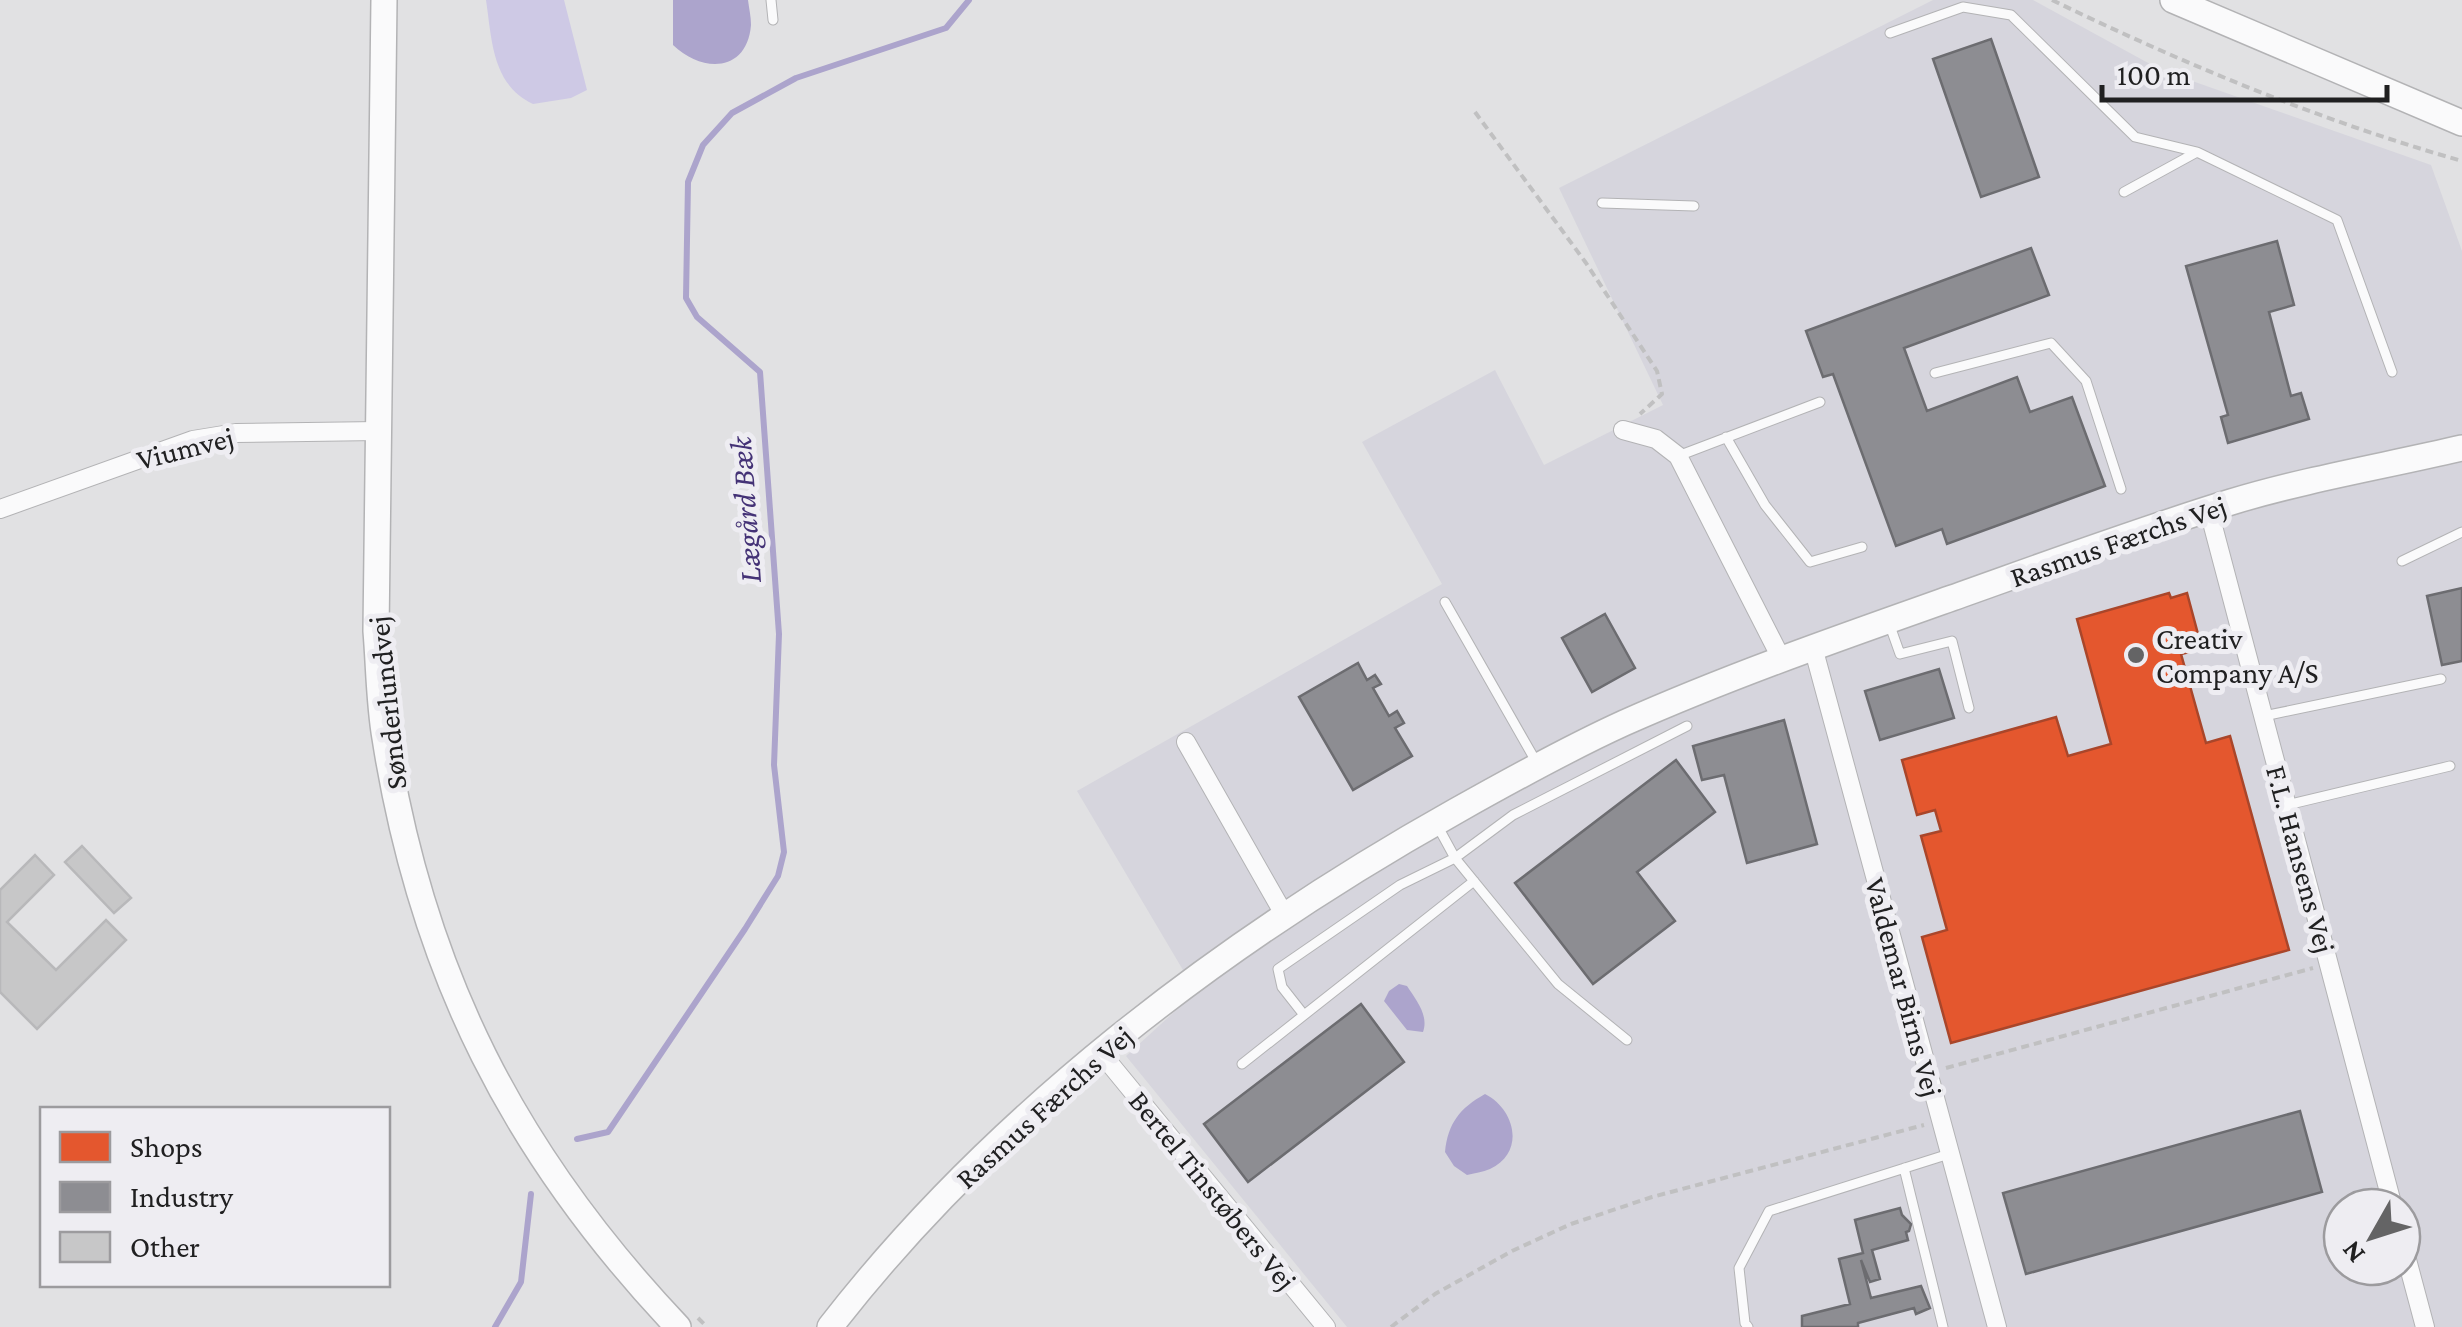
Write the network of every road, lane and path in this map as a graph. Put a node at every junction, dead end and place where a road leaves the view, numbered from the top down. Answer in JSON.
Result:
{"nodes":[{"id":1,"x":384,"y":0,"type":"edge"},
{"id":2,"x":771,"y":0,"type":"edge"},
{"id":3,"x":2052,"y":0,"type":"edge"},
{"id":4,"x":2173,"y":0,"type":"edge"},
{"id":5,"x":773,"y":20,"type":"dead end"},
{"id":6,"x":1890,"y":33,"type":"dead end"},
{"id":7,"x":1475,"y":112,"type":"dead end"},
{"id":8,"x":2462,"y":123,"type":"edge"},
{"id":9,"x":2197,"y":152,"type":"junction"},
{"id":10,"x":2462,"y":160,"type":"edge"},
{"id":11,"x":2124,"y":192,"type":"dead end"},
{"id":12,"x":1602,"y":203,"type":"dead end"},
{"id":13,"x":1694,"y":206,"type":"dead end"},
{"id":14,"x":2392,"y":372,"type":"dead end"},
{"id":15,"x":1935,"y":374,"type":"dead end"},
{"id":16,"x":1820,"y":402,"type":"dead end"},
{"id":17,"x":1623,"y":430,"type":"joint"},
{"id":18,"x":378,"y":431,"type":"junction"},
{"id":19,"x":1726,"y":438,"type":"junction"},
{"id":20,"x":2462,"y":448,"type":"edge"},
{"id":21,"x":1678,"y":456,"type":"junction"},
{"id":22,"x":2122,"y":489,"type":"dead end"},
{"id":23,"x":0,"y":509,"type":"edge"},
{"id":24,"x":2209,"y":511,"type":"junction"},
{"id":25,"x":2462,"y":532,"type":"edge"},
{"id":26,"x":1862,"y":547,"type":"dead end"},
{"id":27,"x":2402,"y":562,"type":"dead end"},
{"id":28,"x":1445,"y":602,"type":"dead end"},
{"id":29,"x":1888,"y":620,"type":"junction"},
{"id":30,"x":1813,"y":646,"type":"junction"},
{"id":31,"x":1781,"y":658,"type":"junction"},
{"id":32,"x":2441,"y":678,"type":"dead end"},
{"id":33,"x":1968,"y":708,"type":"dead end"},
{"id":34,"x":2264,"y":716,"type":"junction"},
{"id":35,"x":1686,"y":726,"type":"dead end"},
{"id":36,"x":1186,"y":742,"type":"dead end"},
{"id":37,"x":1538,"y":766,"type":"junction"},
{"id":38,"x":2450,"y":766,"type":"dead end"},
{"id":39,"x":2287,"y":806,"type":"junction"},
{"id":40,"x":1435,"y":823,"type":"junction"},
{"id":41,"x":1455,"y":858,"type":"junction"},
{"id":42,"x":1474,"y":881,"type":"junction"},
{"id":43,"x":1285,"y":916,"type":"junction"},
{"id":44,"x":2328,"y":964,"type":"junction"},
{"id":45,"x":1304,"y":1015,"type":"junction"},
{"id":46,"x":1627,"y":1040,"type":"dead end"},
{"id":47,"x":1101,"y":1053,"type":"junction"},
{"id":48,"x":1242,"y":1064,"type":"dead end"},
{"id":49,"x":1927,"y":1073,"type":"junction"},
{"id":50,"x":1940,"y":1122,"type":"junction"},
{"id":51,"x":1949,"y":1154,"type":"junction"},
{"id":52,"x":1904,"y":1168,"type":"junction"},
{"id":53,"x":2388,"y":1187,"type":"edge"},
{"id":54,"x":2414,"y":1287,"type":"edge"},
{"id":55,"x":686,"y":1320,"type":"edge"},
{"id":56,"x":707,"y":1327,"type":"edge"},
{"id":57,"x":830,"y":1327,"type":"edge"},
{"id":58,"x":1326,"y":1327,"type":"edge"},
{"id":59,"x":1391,"y":1327,"type":"edge"},
{"id":60,"x":1748,"y":1327,"type":"edge"},
{"id":61,"x":1943,"y":1327,"type":"edge"},
{"id":62,"x":1996,"y":1327,"type":"edge"},
{"id":63,"x":2425,"y":1327,"type":"edge"}],
"edges":[{"from":1,"to":18,"type":"street","name":"Sønderlundvej"},
{"from":2,"to":5,"type":"lane"},
{"from":3,"to":10,"type":"path"},
{"from":4,"to":8,"type":"street"},
{"from":6,"to":9,"type":"lane"},
{"from":7,"to":17,"type":"path"},
{"from":9,"to":11,"type":"lane"},
{"from":9,"to":14,"type":"lane"},
{"from":12,"to":13,"type":"lane"},
{"from":15,"to":22,"type":"lane"},
{"from":16,"to":19,"type":"lane"},
{"from":17,"to":21,"type":"street"},
{"from":18,"to":23,"type":"street","name":"Viumvej"},
{"from":18,"to":55,"type":"street","name":"Sønderlundvej"},
{"from":19,"to":21,"type":"lane"},
{"from":19,"to":26,"type":"lane"},
{"from":20,"to":24,"type":"street","name":"Rasmus Færchs Vej"},
{"from":21,"to":31,"type":"street"},
{"from":24,"to":29,"type":"street","name":"Rasmus Færchs Vej"},
{"from":24,"to":34,"type":"street","name":"F.L. Hansens Vej"},
{"from":25,"to":27,"type":"lane"},
{"from":28,"to":37,"type":"lane"},
{"from":29,"to":30,"type":"street","name":"Rasmus Færchs Vej"},
{"from":29,"to":33,"type":"lane"},
{"from":30,"to":31,"type":"street","name":"Rasmus Færchs Vej"},
{"from":30,"to":49,"type":"street","name":"Valdemar Birns Vej"},
{"from":31,"to":37,"type":"street","name":"Rasmus Færchs Vej"},
{"from":32,"to":34,"type":"lane"},
{"from":34,"to":39,"type":"street","name":"F.L. Hansens Vej"},
{"from":35,"to":41,"type":"lane"},
{"from":36,"to":43,"type":"street"},
{"from":37,"to":40,"type":"street","name":"Rasmus Færchs Vej"},
{"from":38,"to":39,"type":"lane"},
{"from":39,"to":44,"type":"street","name":"F.L. Hansens Vej"},
{"from":40,"to":41,"type":"lane"},
{"from":40,"to":43,"type":"street","name":"Rasmus Færchs Vej"},
{"from":41,"to":42,"type":"lane"},
{"from":41,"to":45,"type":"lane"},
{"from":42,"to":45,"type":"lane"},
{"from":42,"to":46,"type":"lane"},
{"from":43,"to":47,"type":"street","name":"Rasmus Færchs Vej"},
{"from":44,"to":49,"type":"path"},
{"from":44,"to":53,"type":"street","name":"F.L. Hansens Vej"},
{"from":45,"to":48,"type":"lane"},
{"from":47,"to":57,"type":"street","name":"Rasmus Færchs Vej"},
{"from":47,"to":58,"type":"street","name":"Bertel Tinstøbers Vej"},
{"from":49,"to":50,"type":"street","name":"Valdemar Birns Vej"},
{"from":50,"to":51,"type":"street","name":"Valdemar Birns Vej"},
{"from":50,"to":59,"type":"path"},
{"from":51,"to":52,"type":"lane"},
{"from":51,"to":62,"type":"street","name":"Valdemar Birns Vej"},
{"from":52,"to":60,"type":"lane"},
{"from":52,"to":61,"type":"lane"},
{"from":54,"to":63,"type":"street"},
{"from":55,"to":56,"type":"path"}]}
